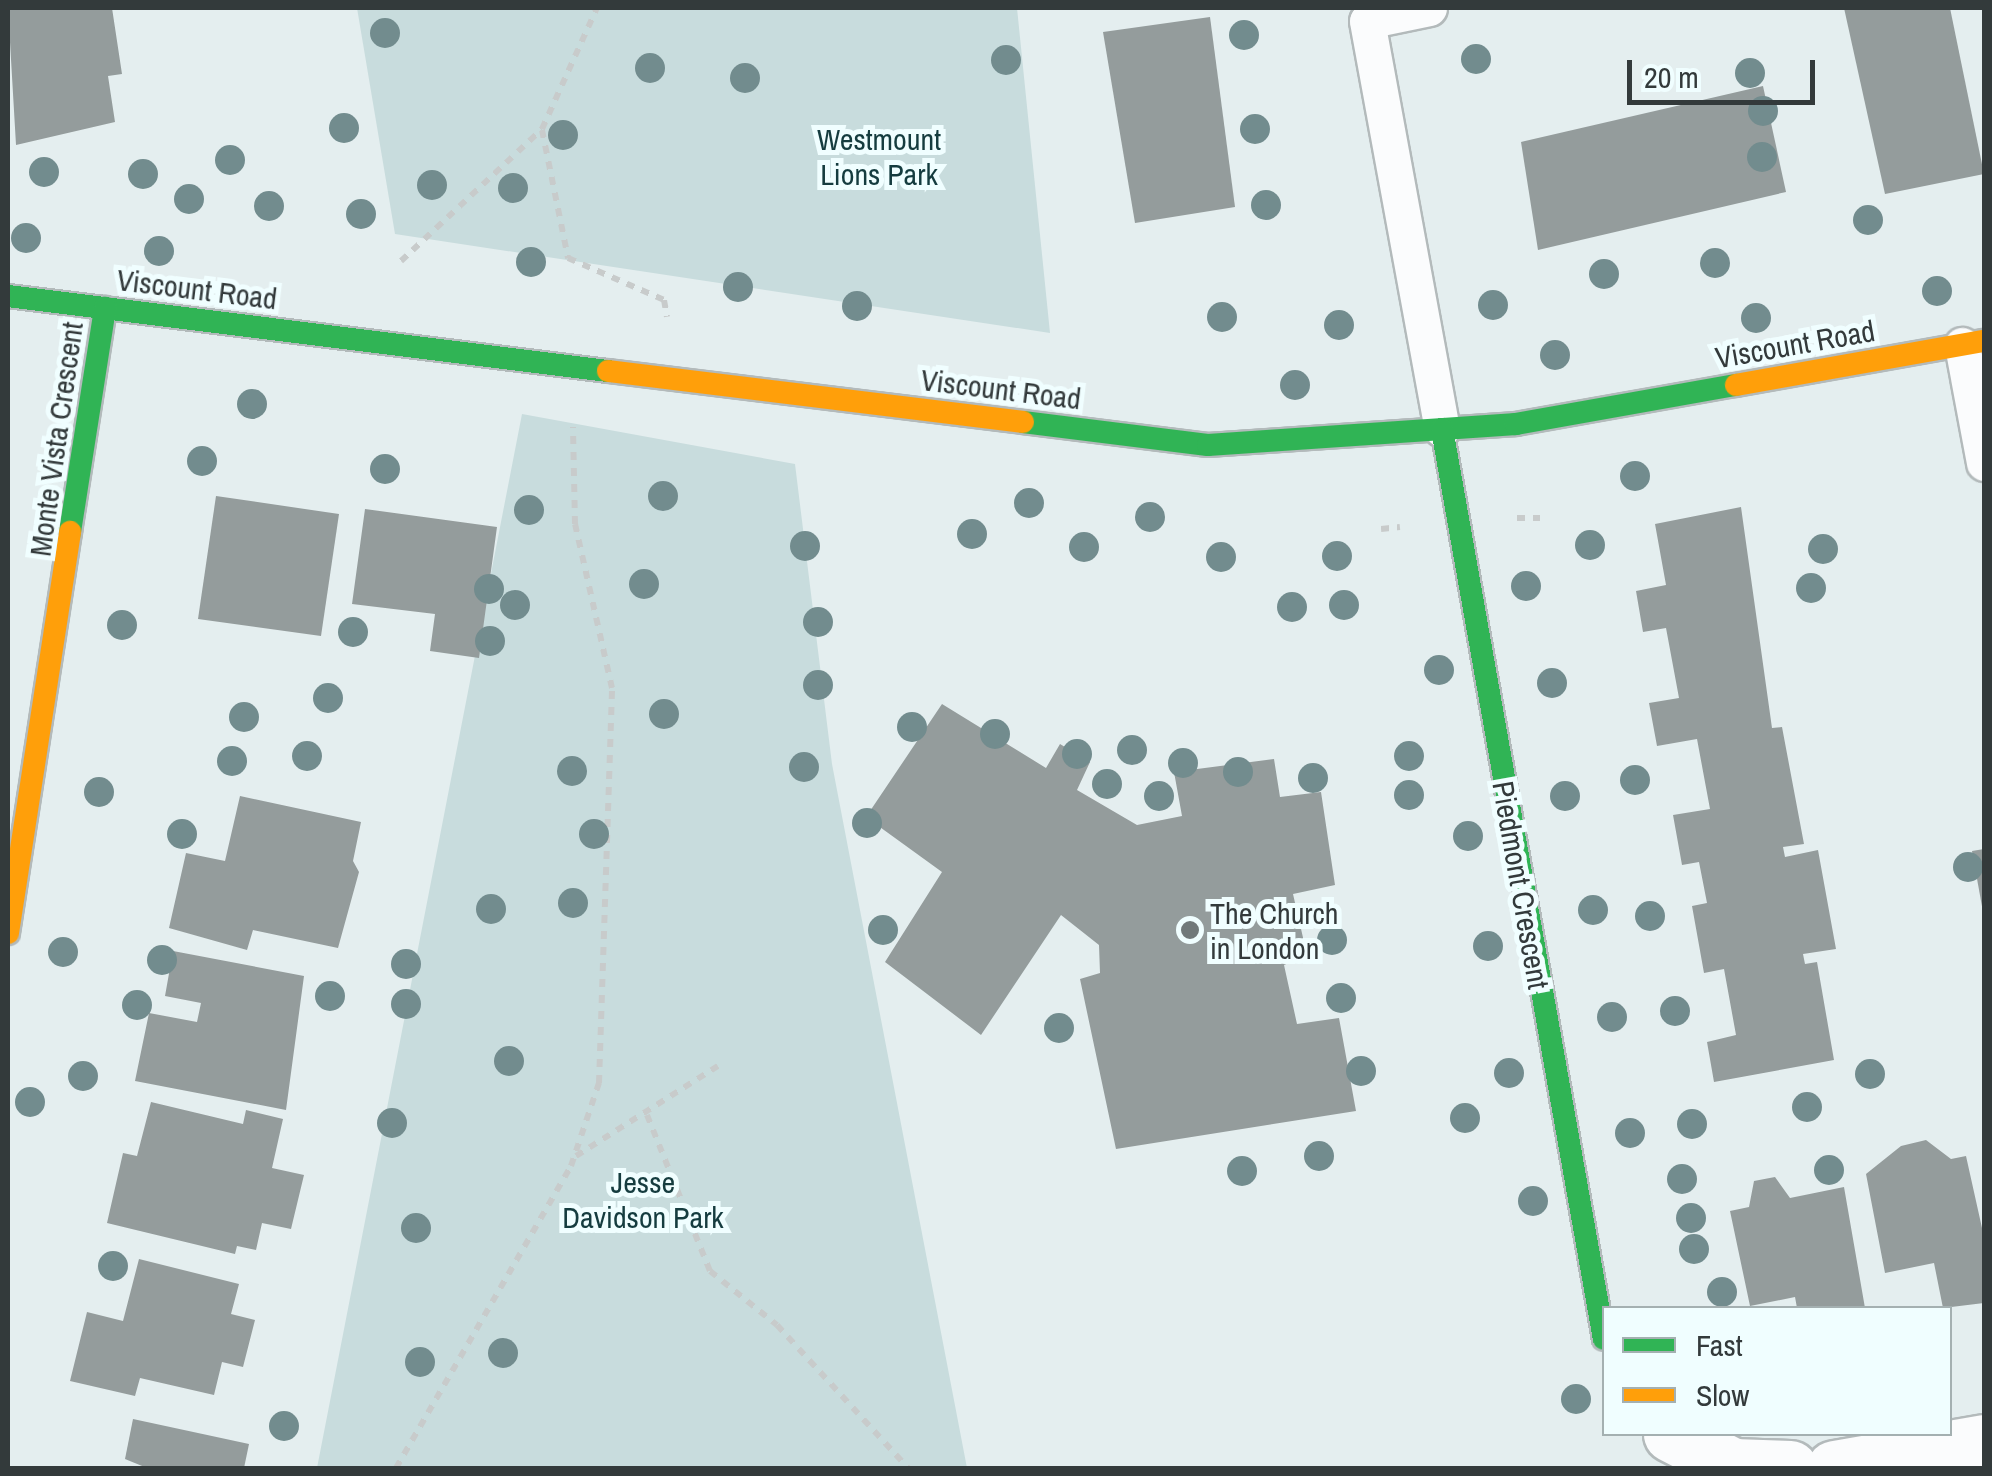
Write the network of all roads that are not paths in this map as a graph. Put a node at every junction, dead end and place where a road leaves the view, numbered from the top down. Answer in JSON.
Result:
{"nodes":[{"id":1,"x":1428,"y":8,"type":"edge"},
{"id":2,"x":8,"y":296,"type":"edge"},
{"id":3,"x":105,"y":308,"type":"junction"},
{"id":4,"x":1973,"y":343,"type":"edge"},
{"id":5,"x":1442,"y":430,"type":"junction"},
{"id":6,"x":1984,"y":463,"type":"edge"},
{"id":7,"x":8,"y":934,"type":"edge"},
{"id":8,"x":1602,"y":1327,"type":"edge"},
{"id":9,"x":1675,"y":1436,"type":"edge"},
{"id":10,"x":1984,"y":1442,"type":"edge"},
{"id":11,"x":1790,"y":1468,"type":"edge"},
{"id":12,"x":1834,"y":1468,"type":"edge"}],
"edges":[{"from":1,"to":5,"type":"lane"},
{"from":2,"to":3,"type":"street","name":"Viscount Road"},
{"from":3,"to":5,"type":"street","name":"Viscount Road"},
{"from":3,"to":7,"type":"street","name":"Monte Vista Crescent"},
{"from":4,"to":5,"type":"street","name":"Viscount Road"},
{"from":4,"to":6,"type":"lane"},
{"from":5,"to":8,"type":"street","name":"Piedmont Crescent"},
{"from":9,"to":11,"type":"street"},
{"from":10,"to":12,"type":"street"}]}
